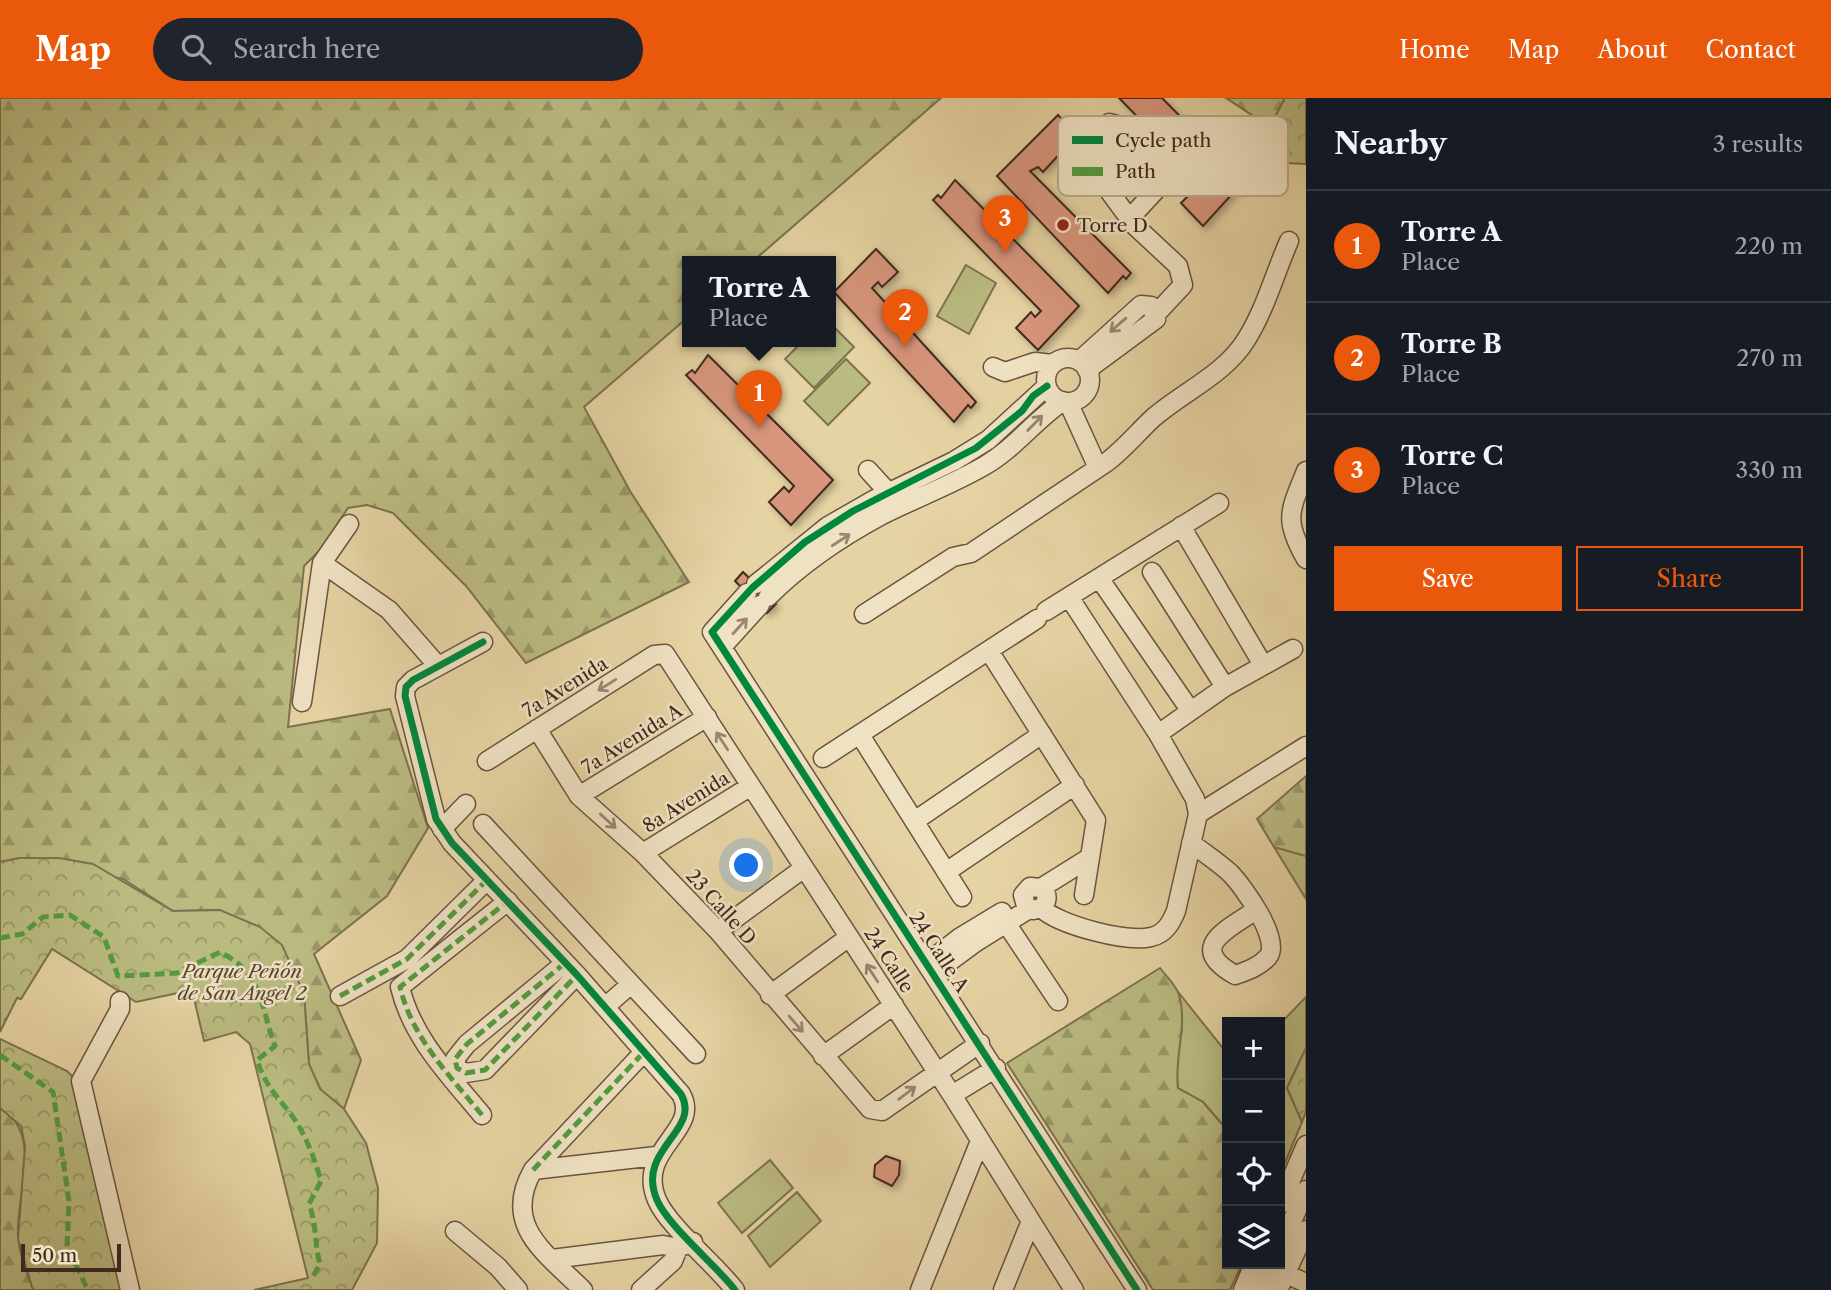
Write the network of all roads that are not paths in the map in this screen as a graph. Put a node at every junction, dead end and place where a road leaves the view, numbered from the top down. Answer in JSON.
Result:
{"nodes":[{"id":1,"x":1112,"y":196,"type":"edge"},
{"id":2,"x":1150,"y":196,"type":"edge"},
{"id":3,"x":1129,"y":219,"type":"junction"},
{"id":4,"x":1289,"y":242,"type":"dead end"},
{"id":5,"x":1052,"y":364,"type":"junction"},
{"id":6,"x":1083,"y":366,"type":"junction"},
{"id":7,"x":993,"y":367,"type":"dead end"},
{"id":8,"x":1047,"y":386,"type":"junction"},
{"id":9,"x":1070,"y":400,"type":"junction"},
{"id":10,"x":1103,"y":465,"type":"junction"},
{"id":11,"x":867,"y":470,"type":"dead end"},
{"id":12,"x":1306,"y":471,"type":"edge"},
{"id":13,"x":1301,"y":497,"type":"edge"},
{"id":14,"x":892,"y":501,"type":"junction"},
{"id":15,"x":1219,"y":503,"type":"dead end"},
{"id":16,"x":349,"y":524,"type":"dead end"},
{"id":17,"x":1181,"y":526,"type":"junction"},
{"id":18,"x":1306,"y":559,"type":"edge"},
{"id":19,"x":322,"y":563,"type":"junction"},
{"id":20,"x":1152,"y":572,"type":"dead end"},
{"id":21,"x":1099,"y":578,"type":"junction"},
{"id":22,"x":1069,"y":597,"type":"junction"},
{"id":23,"x":864,"y":614,"type":"dead end"},
{"id":24,"x":483,"y":642,"type":"dead end"},
{"id":25,"x":1293,"y":649,"type":"dead end"},
{"id":26,"x":989,"y":650,"type":"junction"},
{"id":27,"x":666,"y":654,"type":"joint"},
{"id":28,"x":1264,"y":665,"type":"junction"},
{"id":29,"x":438,"y":666,"type":"junction"},
{"id":30,"x":1225,"y":687,"type":"junction"},
{"id":31,"x":302,"y":702,"type":"dead end"},
{"id":32,"x":1190,"y":710,"type":"junction"},
{"id":33,"x":707,"y":717,"type":"junction"},
{"id":34,"x":537,"y":729,"type":"junction"},
{"id":35,"x":1042,"y":734,"type":"junction"},
{"id":36,"x":1158,"y":734,"type":"junction"},
{"id":37,"x":860,"y":735,"type":"junction"},
{"id":38,"x":1306,"y":746,"type":"edge"},
{"id":39,"x":823,"y":758,"type":"dead end"},
{"id":40,"x":487,"y":761,"type":"dead end"},
{"id":41,"x":1074,"y":785,"type":"junction"},
{"id":42,"x":751,"y":786,"type":"junction"},
{"id":43,"x":579,"y":796,"type":"junction"},
{"id":44,"x":466,"y":804,"type":"dead end"},
{"id":45,"x":1198,"y":814,"type":"junction"},
{"id":46,"x":916,"y":820,"type":"junction"},
{"id":47,"x":483,"y":824,"type":"dead end"},
{"id":48,"x":442,"y":830,"type":"junction"},
{"id":49,"x":1191,"y":843,"type":"junction"},
{"id":50,"x":643,"y":853,"type":"junction"},
{"id":51,"x":1088,"y":858,"type":"junction"},
{"id":52,"x":804,"y":868,"type":"junction"},
{"id":53,"x":946,"y":872,"type":"junction"},
{"id":54,"x":487,"y":880,"type":"junction"},
{"id":55,"x":1084,"y":895,"type":"dead end"},
{"id":56,"x":962,"y":897,"type":"dead end"},
{"id":57,"x":508,"y":901,"type":"junction"},
{"id":58,"x":1031,"y":906,"type":"junction"},
{"id":59,"x":1256,"y":910,"type":"dead end"},
{"id":60,"x":1006,"y":923,"type":"junction"},
{"id":61,"x":718,"y":931,"type":"junction"},
{"id":62,"x":849,"y":937,"type":"junction"},
{"id":63,"x":931,"y":968,"type":"junction"},
{"id":64,"x":571,"y":969,"type":"junction"},
{"id":65,"x":631,"y":984,"type":"junction"},
{"id":66,"x":770,"y":995,"type":"junction"},
{"id":67,"x":340,"y":996,"type":"dead end"},
{"id":68,"x":120,"y":1001,"type":"dead end"},
{"id":69,"x":1058,"y":1001,"type":"dead end"},
{"id":70,"x":894,"y":1005,"type":"junction"},
{"id":71,"x":605,"y":1007,"type":"junction"},
{"id":72,"x":980,"y":1043,"type":"junction"},
{"id":73,"x":644,"y":1052,"type":"junction"},
{"id":74,"x":696,"y":1054,"type":"dead end"},
{"id":75,"x":823,"y":1056,"type":"junction"},
{"id":76,"x":996,"y":1068,"type":"junction"},
{"id":77,"x":937,"y":1071,"type":"junction"},
{"id":78,"x":952,"y":1094,"type":"junction"},
{"id":79,"x":482,"y":1115,"type":"dead end"},
{"id":80,"x":979,"y":1141,"type":"junction"},
{"id":81,"x":1306,"y":1145,"type":"edge"},
{"id":82,"x":656,"y":1156,"type":"junction"},
{"id":83,"x":533,"y":1170,"type":"junction"},
{"id":84,"x":1306,"y":1190,"type":"edge"},
{"id":85,"x":1285,"y":1193,"type":"edge"},
{"id":86,"x":1031,"y":1221,"type":"junction"},
{"id":87,"x":1306,"y":1230,"type":"edge"},
{"id":88,"x":455,"y":1231,"type":"dead end"},
{"id":89,"x":1285,"y":1237,"type":"edge"},
{"id":90,"x":685,"y":1245,"type":"junction"},
{"id":91,"x":552,"y":1259,"type":"junction"},
{"id":92,"x":1252,"y":1269,"type":"edge"},
{"id":93,"x":1279,"y":1276,"type":"edge"},
{"id":94,"x":1306,"y":1283,"type":"edge"},
{"id":95,"x":130,"y":1290,"type":"edge"},
{"id":96,"x":518,"y":1290,"type":"edge"},
{"id":97,"x":583,"y":1290,"type":"edge"},
{"id":98,"x":641,"y":1290,"type":"edge"},
{"id":99,"x":735,"y":1290,"type":"edge"},
{"id":100,"x":920,"y":1290,"type":"edge"},
{"id":101,"x":1003,"y":1290,"type":"edge"},
{"id":102,"x":1074,"y":1290,"type":"edge"},
{"id":103,"x":1137,"y":1290,"type":"edge"},
{"id":104,"x":1243,"y":1290,"type":"edge"},
{"id":105,"x":1261,"y":1290,"type":"edge"}],
"edges":[{"from":1,"to":3,"type":"street"},
{"from":2,"to":3,"type":"street"},
{"from":3,"to":6,"type":"street"},
{"from":4,"to":10,"type":"street"},
{"from":5,"to":6,"type":"street"},
{"from":5,"to":7,"type":"street"},
{"from":5,"to":8,"type":"street"},
{"from":6,"to":9,"type":"street"},
{"from":8,"to":9,"type":"street"},
{"from":8,"to":14,"type":"street"},
{"from":9,"to":10,"type":"street"},
{"from":14,"to":9,"type":"street","one_way":true},
{"from":10,"to":23,"type":"street"},
{"from":11,"to":14,"type":"street"},
{"from":12,"to":13,"type":"street"},
{"from":13,"to":18,"type":"street"},
{"from":14,"to":63,"type":"street","name":"24 Calle A"},
{"from":15,"to":17,"type":"street"},
{"from":16,"to":19,"type":"street"},
{"from":17,"to":21,"type":"street"},
{"from":17,"to":28,"type":"street"},
{"from":19,"to":29,"type":"street"},
{"from":19,"to":31,"type":"street"},
{"from":20,"to":30,"type":"street"},
{"from":21,"to":22,"type":"street"},
{"from":21,"to":32,"type":"street"},
{"from":22,"to":26,"type":"street"},
{"from":22,"to":36,"type":"street"},
{"from":24,"to":29,"type":"street"},
{"from":25,"to":28,"type":"street"},
{"from":26,"to":35,"type":"street"},
{"from":26,"to":37,"type":"street"},
{"from":27,"to":33,"type":"street","name":"24 Calle"},
{"from":27,"to":34,"type":"street","name":"7a Avenida","one_way":true},
{"from":28,"to":30,"type":"street"},
{"from":29,"to":48,"type":"street"},
{"from":30,"to":32,"type":"street"},
{"from":32,"to":36,"type":"street"},
{"from":42,"to":33,"type":"street","name":"24 Calle","one_way":true},
{"from":33,"to":43,"type":"street","name":"7a Avenida A"},
{"from":34,"to":40,"type":"street","name":"7a Avenida"},
{"from":34,"to":43,"type":"street","name":"23 Calle D"},
{"from":35,"to":41,"type":"street"},
{"from":35,"to":46,"type":"street"},
{"from":36,"to":45,"type":"street"},
{"from":37,"to":39,"type":"street"},
{"from":37,"to":46,"type":"street"},
{"from":38,"to":45,"type":"street"},
{"from":41,"to":51,"type":"street"},
{"from":41,"to":53,"type":"street"},
{"from":42,"to":50,"type":"street","name":"8a Avenida"},
{"from":42,"to":52,"type":"street","name":"24 Calle"},
{"from":43,"to":50,"type":"street","name":"23 Calle D","one_way":true},
{"from":44,"to":48,"type":"street"},
{"from":45,"to":49,"type":"street"},
{"from":46,"to":53,"type":"street"},
{"from":47,"to":65,"type":"street"},
{"from":48,"to":54,"type":"street"},
{"from":49,"to":58,"type":"street"},
{"from":49,"to":59,"type":"street"},
{"from":50,"to":61,"type":"street","name":"23 Calle D"},
{"from":51,"to":55,"type":"street"},
{"from":51,"to":58,"type":"street"},
{"from":52,"to":61,"type":"street"},
{"from":52,"to":62,"type":"street","name":"24 Calle"},
{"from":53,"to":56,"type":"street"},
{"from":54,"to":57,"type":"street"},
{"from":54,"to":67,"type":"street"},
{"from":57,"to":64,"type":"street"},
{"from":57,"to":79,"type":"street"},
{"from":58,"to":60,"type":"street"},
{"from":58,"to":63,"type":"street"},
{"from":60,"to":63,"type":"street"},
{"from":60,"to":69,"type":"street"},
{"from":61,"to":66,"type":"street","name":"23 Calle D"},
{"from":62,"to":66,"type":"street"},
{"from":70,"to":62,"type":"street","name":"24 Calle","one_way":true},
{"from":63,"to":72,"type":"street","name":"24 Calle A"},
{"from":64,"to":64,"type":"street"},
{"from":64,"to":71,"type":"street"},
{"from":65,"to":71,"type":"street"},
{"from":65,"to":74,"type":"street"},
{"from":66,"to":75,"type":"street","name":"23 Calle D","one_way":true},
{"from":68,"to":95,"type":"street"},
{"from":70,"to":75,"type":"street"},
{"from":70,"to":77,"type":"street","name":"24 Calle"},
{"from":71,"to":73,"type":"street"},
{"from":72,"to":76,"type":"street","name":"24 Calle A"},
{"from":72,"to":77,"type":"street"},
{"from":73,"to":82,"type":"street"},
{"from":73,"to":83,"type":"street"},
{"from":75,"to":77,"type":"street","name":"23 Calle D","one_way":true},
{"from":76,"to":78,"type":"street"},
{"from":76,"to":103,"type":"street","name":"24 Calle A"},
{"from":77,"to":78,"type":"street","name":"24 Calle"},
{"from":78,"to":80,"type":"street","name":"24 Calle"},
{"from":80,"to":86,"type":"street","name":"24 Calle"},
{"from":80,"to":100,"type":"street"},
{"from":81,"to":85,"type":"street"},
{"from":82,"to":83,"type":"street"},
{"from":82,"to":90,"type":"street"},
{"from":83,"to":91,"type":"street"},
{"from":84,"to":89,"type":"street"},
{"from":86,"to":101,"type":"street"},
{"from":86,"to":102,"type":"street","name":"24 Calle"},
{"from":87,"to":93,"type":"street"},
{"from":88,"to":96,"type":"street"},
{"from":90,"to":91,"type":"street"},
{"from":90,"to":98,"type":"street"},
{"from":90,"to":99,"type":"street"},
{"from":91,"to":97,"type":"street"},
{"from":92,"to":104,"type":"street"},
{"from":93,"to":94,"type":"street"},
{"from":93,"to":105,"type":"street"}]}
